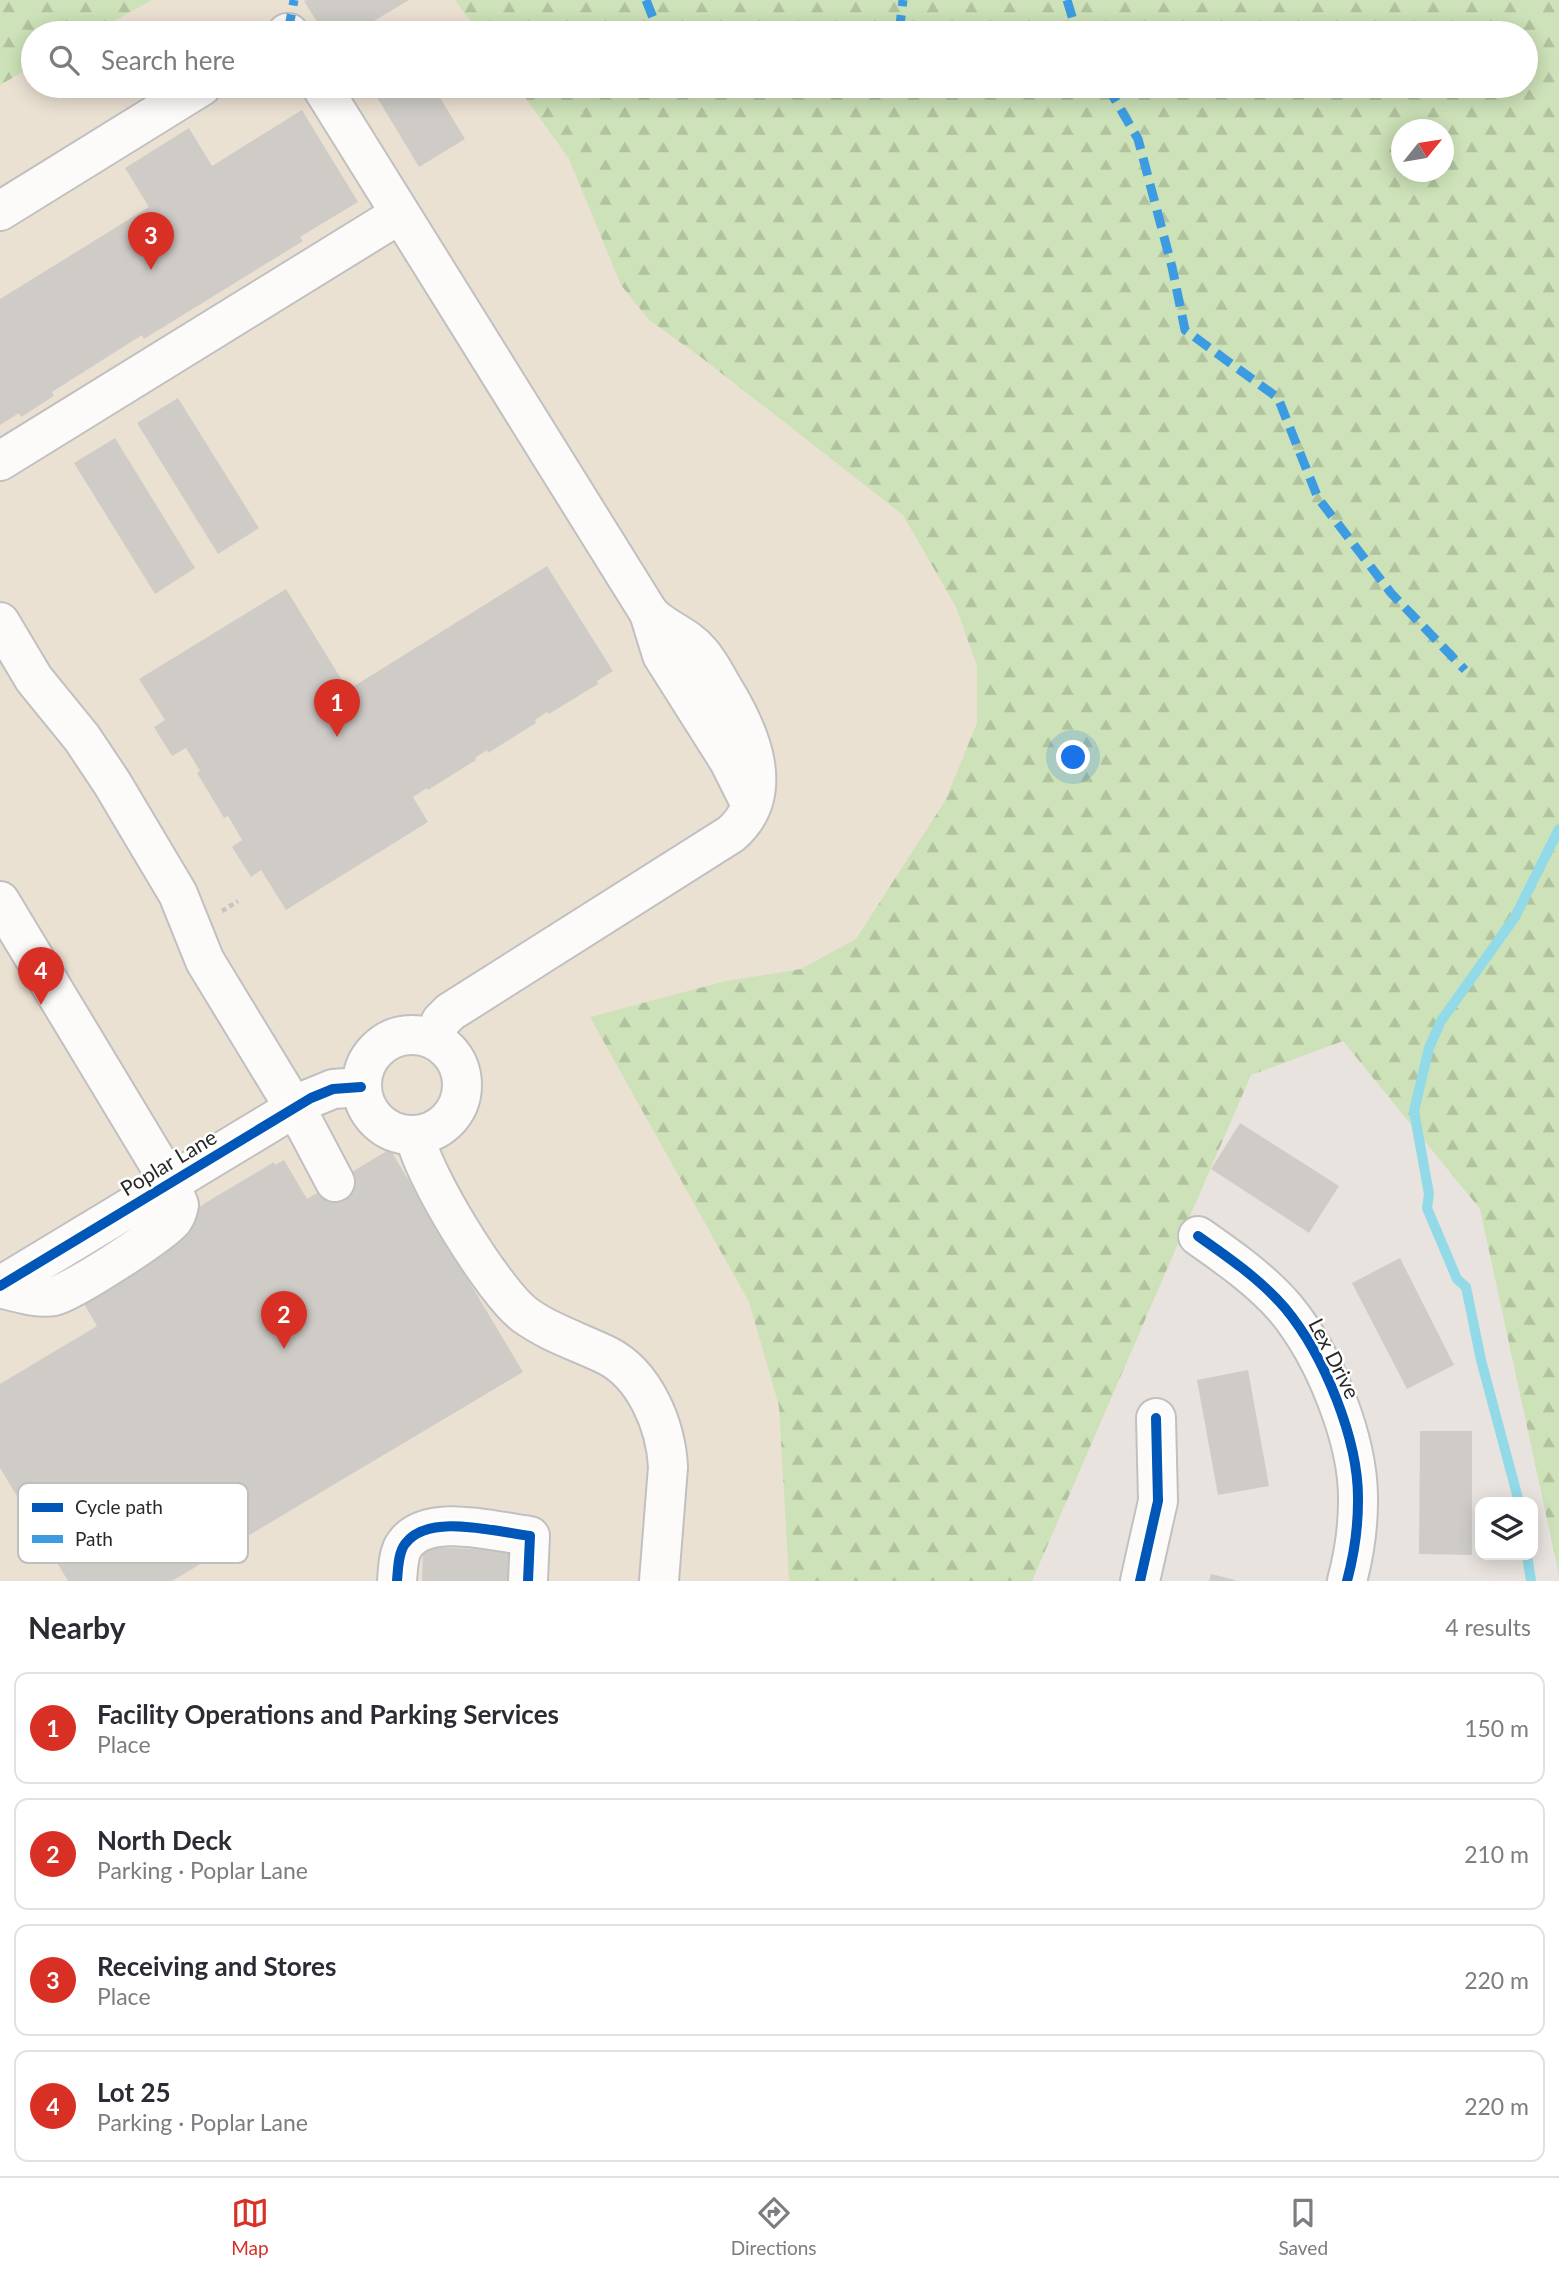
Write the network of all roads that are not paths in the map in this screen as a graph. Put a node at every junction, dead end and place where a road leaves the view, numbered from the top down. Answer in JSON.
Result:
{"nodes":[{"id":1,"x":183,"y":98,"type":"edge"},
{"id":2,"x":328,"y":98,"type":"edge"},
{"id":3,"x":0,"y":211,"type":"edge"},
{"id":4,"x":400,"y":214,"type":"junction"},
{"id":5,"x":0,"y":461,"type":"edge"},
{"id":6,"x":0,"y":622,"type":"edge"},
{"id":7,"x":0,"y":901,"type":"edge"},
{"id":8,"x":433,"y":1039,"type":"junction"},
{"id":9,"x":361,"y":1087,"type":"junction"},
{"id":10,"x":294,"y":1107,"type":"junction"},
{"id":11,"x":415,"y":1135,"type":"junction"},
{"id":12,"x":335,"y":1182,"type":"dead end"},
{"id":13,"x":170,"y":1183,"type":"junction"},
{"id":14,"x":1198,"y":1236,"type":"dead end"},
{"id":15,"x":0,"y":1287,"type":"edge"},
{"id":16,"x":1156,"y":1418,"type":"dead end"},
{"id":17,"x":397,"y":1581,"type":"edge"},
{"id":18,"x":528,"y":1581,"type":"edge"},
{"id":19,"x":659,"y":1581,"type":"edge"},
{"id":20,"x":1140,"y":1581,"type":"edge"},
{"id":21,"x":1347,"y":1581,"type":"edge"}],
"edges":[{"from":1,"to":3,"type":"street"},
{"from":2,"to":4,"type":"street"},
{"from":4,"to":5,"type":"street"},
{"from":4,"to":8,"type":"street"},
{"from":6,"to":10,"type":"street"},
{"from":7,"to":13,"type":"street"},
{"from":8,"to":9,"type":"street"},
{"from":8,"to":11,"type":"street"},
{"from":9,"to":10,"type":"street","name":"Poplar Lane"},
{"from":9,"to":11,"type":"street"},
{"from":10,"to":12,"type":"street"},
{"from":10,"to":13,"type":"street","name":"Poplar Lane"},
{"from":11,"to":19,"type":"street"},
{"from":13,"to":15,"type":"street","name":"Poplar Lane"},
{"from":14,"to":21,"type":"street","name":"Lex Drive"},
{"from":16,"to":20,"type":"street"},
{"from":17,"to":18,"type":"street"}]}
